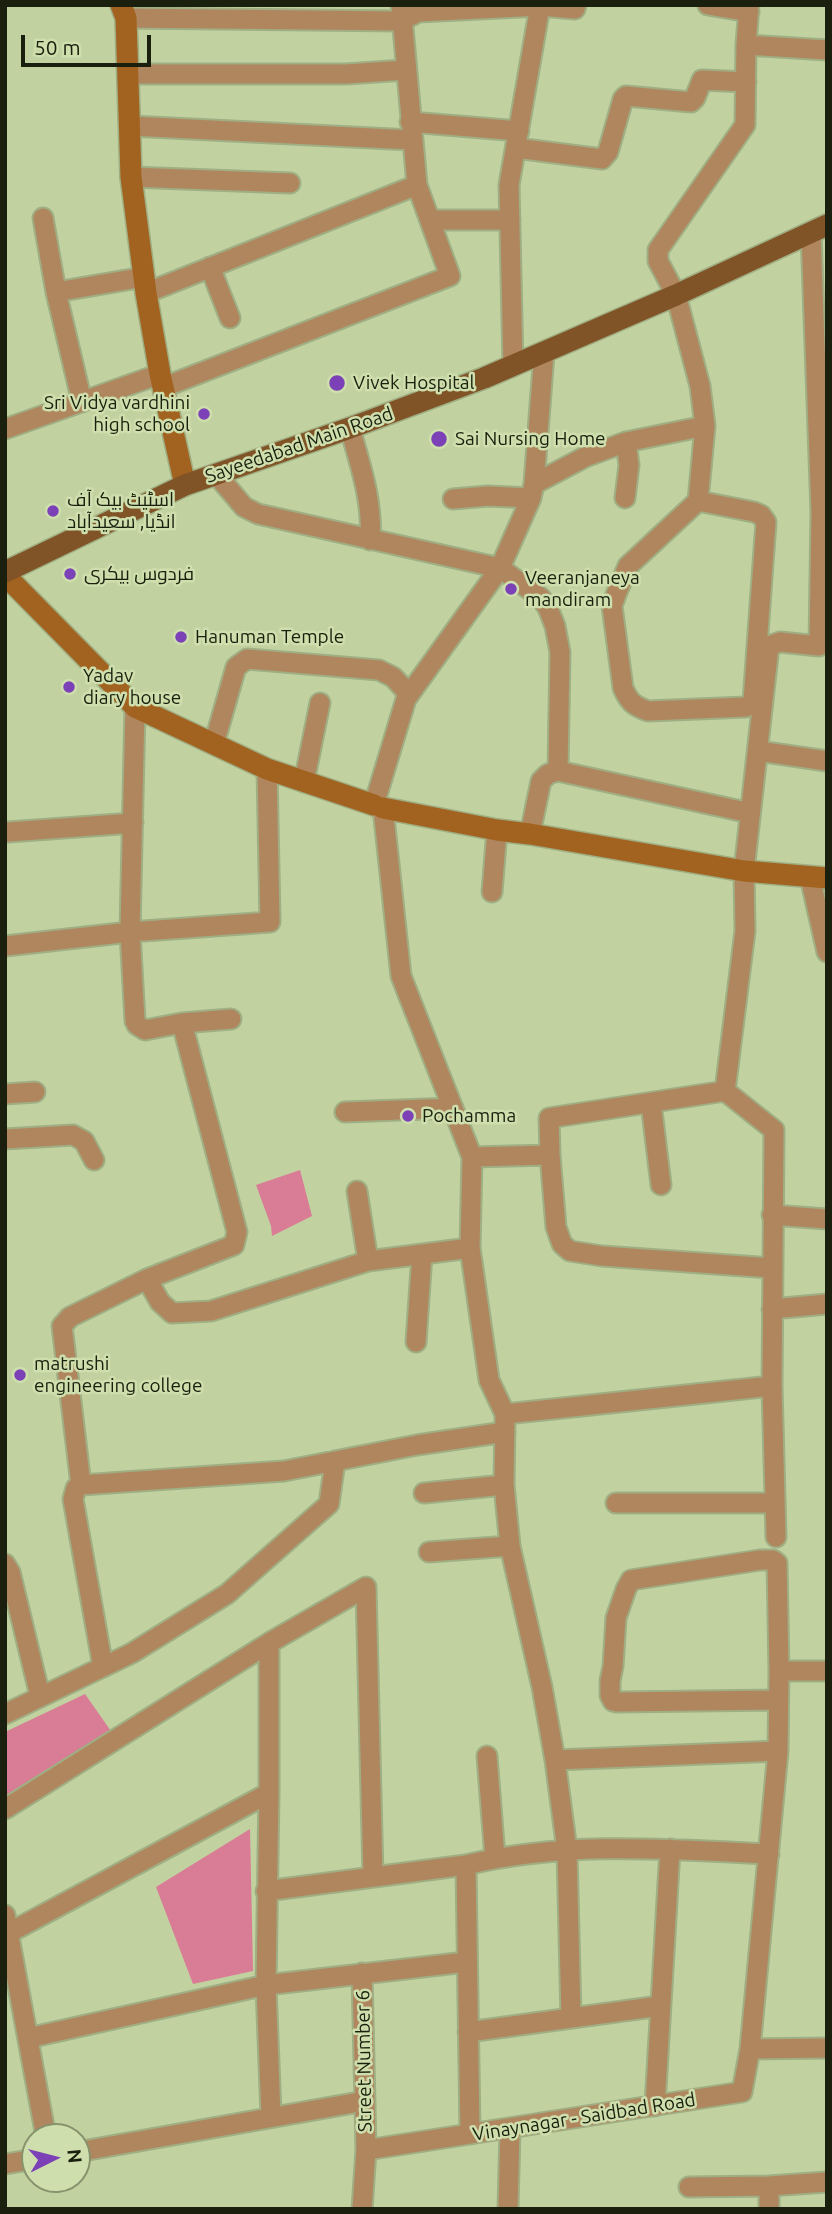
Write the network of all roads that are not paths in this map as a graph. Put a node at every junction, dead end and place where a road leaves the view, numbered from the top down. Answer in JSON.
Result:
{"nodes":[{"id":1,"x":576,"y":5,"type":"edge"},
{"id":2,"x":708,"y":5,"type":"edge"},
{"id":3,"x":540,"y":6,"type":"edge"},
{"id":4,"x":511,"y":7,"type":"edge"},
{"id":5,"x":749,"y":8,"type":"edge"},
{"id":6,"x":124,"y":12,"type":"edge"},
{"id":7,"x":401,"y":13,"type":"edge"},
{"id":8,"x":746,"y":45,"type":"junction"},
{"id":9,"x":827,"y":50,"type":"edge"},
{"id":10,"x":405,"y":71,"type":"junction"},
{"id":11,"x":129,"y":74,"type":"junction"},
{"id":12,"x":746,"y":82,"type":"junction"},
{"id":13,"x":131,"y":126,"type":"junction"},
{"id":14,"x":411,"y":131,"type":"junction"},
{"id":15,"x":517,"y":140,"type":"junction"},
{"id":16,"x":131,"y":177,"type":"junction"},
{"id":17,"x":290,"y":183,"type":"dead end"},
{"id":18,"x":417,"y":185,"type":"junction"},
{"id":19,"x":43,"y":218,"type":"dead end"},
{"id":20,"x":430,"y":220,"type":"junction"},
{"id":21,"x":510,"y":220,"type":"junction"},
{"id":22,"x":819,"y":229,"type":"edge"},
{"id":23,"x":210,"y":267,"type":"junction"},
{"id":24,"x":145,"y":285,"type":"junction"},
{"id":25,"x":56,"y":292,"type":"junction"},
{"id":26,"x":676,"y":295,"type":"junction"},
{"id":27,"x":230,"y":317,"type":"dead end"},
{"id":28,"x":544,"y":354,"type":"junction"},
{"id":29,"x":513,"y":366,"type":"junction"},
{"id":30,"x":162,"y":381,"type":"junction"},
{"id":31,"x":82,"y":402,"type":"junction"},
{"id":32,"x":705,"y":426,"type":"junction"},
{"id":33,"x":350,"y":428,"type":"junction"},
{"id":34,"x":5,"y":429,"type":"edge"},
{"id":35,"x":823,"y":429,"type":"edge"},
{"id":36,"x":626,"y":442,"type":"junction"},
{"id":37,"x":216,"y":474,"type":"junction"},
{"id":38,"x":185,"y":485,"type":"junction"},
{"id":39,"x":532,"y":491,"type":"junction"},
{"id":40,"x":625,"y":498,"type":"dead end"},
{"id":41,"x":453,"y":499,"type":"dead end"},
{"id":42,"x":698,"y":501,"type":"junction"},
{"id":43,"x":824,"y":535,"type":"edge"},
{"id":44,"x":370,"y":540,"type":"junction"},
{"id":45,"x":500,"y":568,"type":"junction"},
{"id":46,"x":5,"y":573,"type":"edge"},
{"id":47,"x":763,"y":645,"type":"junction"},
{"id":48,"x":823,"y":646,"type":"edge"},
{"id":49,"x":409,"y":694,"type":"junction"},
{"id":50,"x":320,"y":703,"type":"dead end"},
{"id":51,"x":135,"y":707,"type":"junction"},
{"id":52,"x":214,"y":744,"type":"junction"},
{"id":53,"x":758,"y":751,"type":"junction"},
{"id":54,"x":827,"y":761,"type":"edge"},
{"id":55,"x":267,"y":769,"type":"junction"},
{"id":56,"x":558,"y":771,"type":"junction"},
{"id":57,"x":304,"y":782,"type":"junction"},
{"id":58,"x":378,"y":807,"type":"junction"},
{"id":59,"x":750,"y":813,"type":"junction"},
{"id":60,"x":133,"y":824,"type":"junction"},
{"id":61,"x":498,"y":831,"type":"junction"},
{"id":62,"x":8,"y":832,"type":"dead end"},
{"id":63,"x":530,"y":834,"type":"junction"},
{"id":64,"x":744,"y":871,"type":"junction"},
{"id":65,"x":818,"y":877,"type":"edge"},
{"id":66,"x":492,"y":892,"type":"dead end"},
{"id":67,"x":130,"y":932,"type":"junction"},
{"id":68,"x":5,"y":946,"type":"edge"},
{"id":69,"x":827,"y":952,"type":"edge"},
{"id":70,"x":231,"y":1019,"type":"dead end"},
{"id":71,"x":182,"y":1023,"type":"junction"},
{"id":72,"x":36,"y":1091,"type":"dead end"},
{"id":73,"x":725,"y":1091,"type":"junction"},
{"id":74,"x":5,"y":1094,"type":"edge"},
{"id":75,"x":651,"y":1103,"type":"junction"},
{"id":76,"x":453,"y":1108,"type":"junction"},
{"id":77,"x":345,"y":1112,"type":"dead end"},
{"id":78,"x":5,"y":1139,"type":"edge"},
{"id":79,"x":550,"y":1155,"type":"junction"},
{"id":80,"x":472,"y":1157,"type":"junction"},
{"id":81,"x":94,"y":1160,"type":"dead end"},
{"id":82,"x":661,"y":1185,"type":"dead end"},
{"id":83,"x":358,"y":1191,"type":"dead end"},
{"id":84,"x":772,"y":1216,"type":"junction"},
{"id":85,"x":827,"y":1219,"type":"edge"},
{"id":86,"x":470,"y":1248,"type":"junction"},
{"id":87,"x":422,"y":1254,"type":"junction"},
{"id":88,"x":368,"y":1261,"type":"junction"},
{"id":89,"x":772,"y":1268,"type":"junction"},
{"id":90,"x":147,"y":1279,"type":"junction"},
{"id":91,"x":827,"y":1304,"type":"edge"},
{"id":92,"x":772,"y":1309,"type":"junction"},
{"id":93,"x":416,"y":1342,"type":"dead end"},
{"id":94,"x":772,"y":1386,"type":"junction"},
{"id":95,"x":505,"y":1423,"type":"junction"},
{"id":96,"x":335,"y":1461,"type":"junction"},
{"id":97,"x":82,"y":1485,"type":"junction"},
{"id":98,"x":504,"y":1485,"type":"junction"},
{"id":99,"x":424,"y":1493,"type":"dead end"},
{"id":100,"x":615,"y":1503,"type":"dead end"},
{"id":101,"x":775,"y":1503,"type":"junction"},
{"id":102,"x":776,"y":1537,"type":"dead end"},
{"id":103,"x":510,"y":1546,"type":"junction"},
{"id":104,"x":429,"y":1552,"type":"dead end"},
{"id":105,"x":5,"y":1564,"type":"edge"},
{"id":106,"x":269,"y":1643,"type":"junction"},
{"id":107,"x":103,"y":1667,"type":"junction"},
{"id":108,"x":779,"y":1671,"type":"junction"},
{"id":109,"x":827,"y":1671,"type":"edge"},
{"id":110,"x":40,"y":1696,"type":"junction"},
{"id":111,"x":777,"y":1700,"type":"junction"},
{"id":112,"x":5,"y":1714,"type":"edge"},
{"id":113,"x":778,"y":1751,"type":"junction"},
{"id":114,"x":486,"y":1755,"type":"dead end"},
{"id":115,"x":555,"y":1760,"type":"junction"},
{"id":116,"x":269,"y":1793,"type":"junction"},
{"id":117,"x":5,"y":1809,"type":"edge"},
{"id":118,"x":670,"y":1849,"type":"junction"},
{"id":119,"x":567,"y":1850,"type":"junction"},
{"id":120,"x":769,"y":1854,"type":"junction"},
{"id":121,"x":495,"y":1858,"type":"junction"},
{"id":122,"x":466,"y":1865,"type":"junction"},
{"id":123,"x":373,"y":1877,"type":"junction"},
{"id":124,"x":266,"y":1891,"type":"junction"},
{"id":125,"x":6,"y":1928,"type":"edge"},
{"id":126,"x":466,"y":1962,"type":"junction"},
{"id":127,"x":362,"y":1973,"type":"junction"},
{"id":128,"x":266,"y":1985,"type":"junction"},
{"id":129,"x":660,"y":2006,"type":"junction"},
{"id":130,"x":571,"y":2018,"type":"junction"},
{"id":131,"x":468,"y":2032,"type":"junction"},
{"id":132,"x":28,"y":2038,"type":"junction"},
{"id":133,"x":827,"y":2048,"type":"edge"},
{"id":134,"x":750,"y":2049,"type":"junction"},
{"id":135,"x":365,"y":2101,"type":"junction"},
{"id":136,"x":655,"y":2106,"type":"junction"},
{"id":137,"x":271,"y":2116,"type":"junction"},
{"id":138,"x":43,"y":2123,"type":"edge"},
{"id":139,"x":510,"y":2128,"type":"junction"},
{"id":140,"x":470,"y":2134,"type":"junction"},
{"id":141,"x":91,"y":2148,"type":"edge"},
{"id":142,"x":366,"y":2150,"type":"junction"},
{"id":143,"x":827,"y":2182,"type":"edge"},
{"id":144,"x":769,"y":2186,"type":"junction"},
{"id":145,"x":690,"y":2187,"type":"dead end"},
{"id":146,"x":362,"y":2209,"type":"edge"},
{"id":147,"x":508,"y":2209,"type":"edge"},
{"id":148,"x":769,"y":2209,"type":"edge"}],
"edges":[{"from":1,"to":3,"type":"street"},
{"from":2,"to":5,"type":"street"},
{"from":3,"to":4,"type":"street"},
{"from":3,"to":15,"type":"street"},
{"from":4,"to":7,"type":"street"},
{"from":5,"to":8,"type":"street"},
{"from":6,"to":7,"type":"street"},
{"from":6,"to":11,"type":"street"},
{"from":7,"to":10,"type":"street"},
{"from":8,"to":9,"type":"street"},
{"from":8,"to":12,"type":"street"},
{"from":10,"to":11,"type":"street"},
{"from":10,"to":14,"type":"street"},
{"from":11,"to":13,"type":"street"},
{"from":12,"to":15,"type":"street"},
{"from":12,"to":26,"type":"street"},
{"from":13,"to":14,"type":"street"},
{"from":13,"to":16,"type":"street"},
{"from":14,"to":15,"type":"street"},
{"from":14,"to":18,"type":"street"},
{"from":15,"to":21,"type":"street"},
{"from":16,"to":17,"type":"street"},
{"from":16,"to":24,"type":"street"},
{"from":18,"to":20,"type":"street"},
{"from":18,"to":23,"type":"street"},
{"from":19,"to":25,"type":"street"},
{"from":20,"to":21,"type":"street"},
{"from":20,"to":30,"type":"street"},
{"from":21,"to":29,"type":"street"},
{"from":22,"to":26,"type":"main road","name":"Sayeedabad Main Road"},
{"from":22,"to":35,"type":"street"},
{"from":23,"to":24,"type":"street"},
{"from":23,"to":27,"type":"street"},
{"from":24,"to":25,"type":"street"},
{"from":24,"to":30,"type":"street"},
{"from":25,"to":31,"type":"street"},
{"from":26,"to":28,"type":"main road","name":"Sayeedabad Main Road"},
{"from":26,"to":32,"type":"street"},
{"from":28,"to":29,"type":"main road","name":"Sayeedabad Main Road"},
{"from":28,"to":39,"type":"street"},
{"from":29,"to":33,"type":"main road","name":"Sayeedabad Main Road"},
{"from":30,"to":31,"type":"street"},
{"from":30,"to":38,"type":"street"},
{"from":31,"to":34,"type":"street"},
{"from":32,"to":36,"type":"street"},
{"from":32,"to":42,"type":"street"},
{"from":33,"to":37,"type":"main road","name":"Sayeedabad Main Road"},
{"from":33,"to":44,"type":"street"},
{"from":35,"to":43,"type":"street"},
{"from":36,"to":39,"type":"street"},
{"from":36,"to":40,"type":"street"},
{"from":37,"to":38,"type":"main road","name":"Sayeedabad Main Road"},
{"from":37,"to":44,"type":"street"},
{"from":38,"to":46,"type":"main road","name":"Sayeedabad Main Road"},
{"from":39,"to":41,"type":"street"},
{"from":39,"to":45,"type":"street"},
{"from":42,"to":47,"type":"street"},
{"from":42,"to":47,"type":"street"},
{"from":43,"to":48,"type":"street"},
{"from":44,"to":45,"type":"street"},
{"from":45,"to":49,"type":"street"},
{"from":45,"to":56,"type":"street"},
{"from":46,"to":51,"type":"street"},
{"from":47,"to":48,"type":"street"},
{"from":47,"to":53,"type":"street"},
{"from":49,"to":52,"type":"street"},
{"from":49,"to":58,"type":"street"},
{"from":50,"to":57,"type":"street"},
{"from":51,"to":52,"type":"street"},
{"from":51,"to":60,"type":"street"},
{"from":52,"to":55,"type":"street"},
{"from":53,"to":54,"type":"street"},
{"from":53,"to":59,"type":"street"},
{"from":55,"to":57,"type":"street"},
{"from":55,"to":67,"type":"street"},
{"from":56,"to":59,"type":"street"},
{"from":56,"to":63,"type":"street"},
{"from":57,"to":58,"type":"street"},
{"from":58,"to":61,"type":"street"},
{"from":58,"to":76,"type":"street"},
{"from":59,"to":64,"type":"street"},
{"from":60,"to":62,"type":"street"},
{"from":60,"to":67,"type":"street"},
{"from":61,"to":63,"type":"street"},
{"from":61,"to":66,"type":"street"},
{"from":63,"to":64,"type":"street"},
{"from":64,"to":65,"type":"street"},
{"from":64,"to":73,"type":"street"},
{"from":65,"to":69,"type":"street"},
{"from":67,"to":68,"type":"street"},
{"from":67,"to":71,"type":"street"},
{"from":70,"to":71,"type":"street"},
{"from":71,"to":90,"type":"street"},
{"from":72,"to":74,"type":"street"},
{"from":73,"to":75,"type":"street"},
{"from":73,"to":84,"type":"street"},
{"from":75,"to":79,"type":"street"},
{"from":75,"to":82,"type":"street"},
{"from":76,"to":77,"type":"street"},
{"from":76,"to":80,"type":"street"},
{"from":78,"to":81,"type":"street"},
{"from":79,"to":80,"type":"street"},
{"from":79,"to":89,"type":"street"},
{"from":80,"to":86,"type":"street"},
{"from":83,"to":88,"type":"street"},
{"from":84,"to":85,"type":"street"},
{"from":84,"to":89,"type":"street"},
{"from":86,"to":87,"type":"street"},
{"from":86,"to":95,"type":"street"},
{"from":87,"to":88,"type":"street"},
{"from":87,"to":93,"type":"street"},
{"from":88,"to":90,"type":"street"},
{"from":89,"to":92,"type":"street"},
{"from":90,"to":97,"type":"street"},
{"from":91,"to":92,"type":"street"},
{"from":92,"to":94,"type":"street"},
{"from":94,"to":95,"type":"street"},
{"from":94,"to":101,"type":"street"},
{"from":95,"to":96,"type":"street"},
{"from":95,"to":98,"type":"street"},
{"from":96,"to":97,"type":"street"},
{"from":96,"to":107,"type":"street"},
{"from":97,"to":107,"type":"street"},
{"from":98,"to":99,"type":"street"},
{"from":98,"to":103,"type":"street"},
{"from":100,"to":101,"type":"street"},
{"from":101,"to":102,"type":"street"},
{"from":103,"to":104,"type":"street"},
{"from":103,"to":115,"type":"street"},
{"from":105,"to":110,"type":"street"},
{"from":106,"to":116,"type":"street"},
{"from":106,"to":117,"type":"street"},
{"from":106,"to":123,"type":"street"},
{"from":107,"to":110,"type":"street"},
{"from":108,"to":109,"type":"street"},
{"from":108,"to":111,"type":"street"},
{"from":108,"to":111,"type":"street"},
{"from":110,"to":112,"type":"street"},
{"from":111,"to":113,"type":"street"},
{"from":113,"to":115,"type":"street"},
{"from":113,"to":120,"type":"street"},
{"from":114,"to":121,"type":"street"},
{"from":115,"to":119,"type":"street"},
{"from":116,"to":124,"type":"street"},
{"from":116,"to":125,"type":"street"},
{"from":118,"to":119,"type":"street"},
{"from":118,"to":120,"type":"street"},
{"from":118,"to":129,"type":"street"},
{"from":119,"to":121,"type":"street"},
{"from":119,"to":130,"type":"street"},
{"from":120,"to":134,"type":"street"},
{"from":121,"to":122,"type":"street"},
{"from":122,"to":123,"type":"street"},
{"from":122,"to":126,"type":"street"},
{"from":123,"to":124,"type":"street"},
{"from":124,"to":128,"type":"street"},
{"from":125,"to":132,"type":"street"},
{"from":126,"to":127,"type":"street"},
{"from":126,"to":131,"type":"street"},
{"from":127,"to":128,"type":"street"},
{"from":127,"to":135,"type":"street","name":"Street Number 6"},
{"from":128,"to":132,"type":"street"},
{"from":128,"to":137,"type":"street"},
{"from":129,"to":130,"type":"street"},
{"from":129,"to":136,"type":"street"},
{"from":130,"to":131,"type":"street"},
{"from":131,"to":140,"type":"street"},
{"from":132,"to":138,"type":"street"},
{"from":133,"to":134,"type":"street"},
{"from":134,"to":136,"type":"street","name":"Vinaynagar - Saidbad Road"},
{"from":135,"to":137,"type":"street"},
{"from":135,"to":142,"type":"street","name":"Street Number 6"},
{"from":136,"to":139,"type":"street","name":"Vinaynagar - Saidbad Road"},
{"from":137,"to":141,"type":"street"},
{"from":139,"to":140,"type":"street","name":"Vinaynagar - Saidbad Road"},
{"from":139,"to":147,"type":"street"},
{"from":140,"to":142,"type":"street","name":"Vinaynagar - Saidbad Road"},
{"from":142,"to":146,"type":"street"},
{"from":143,"to":144,"type":"street"},
{"from":144,"to":145,"type":"street"},
{"from":144,"to":148,"type":"street"}]}
